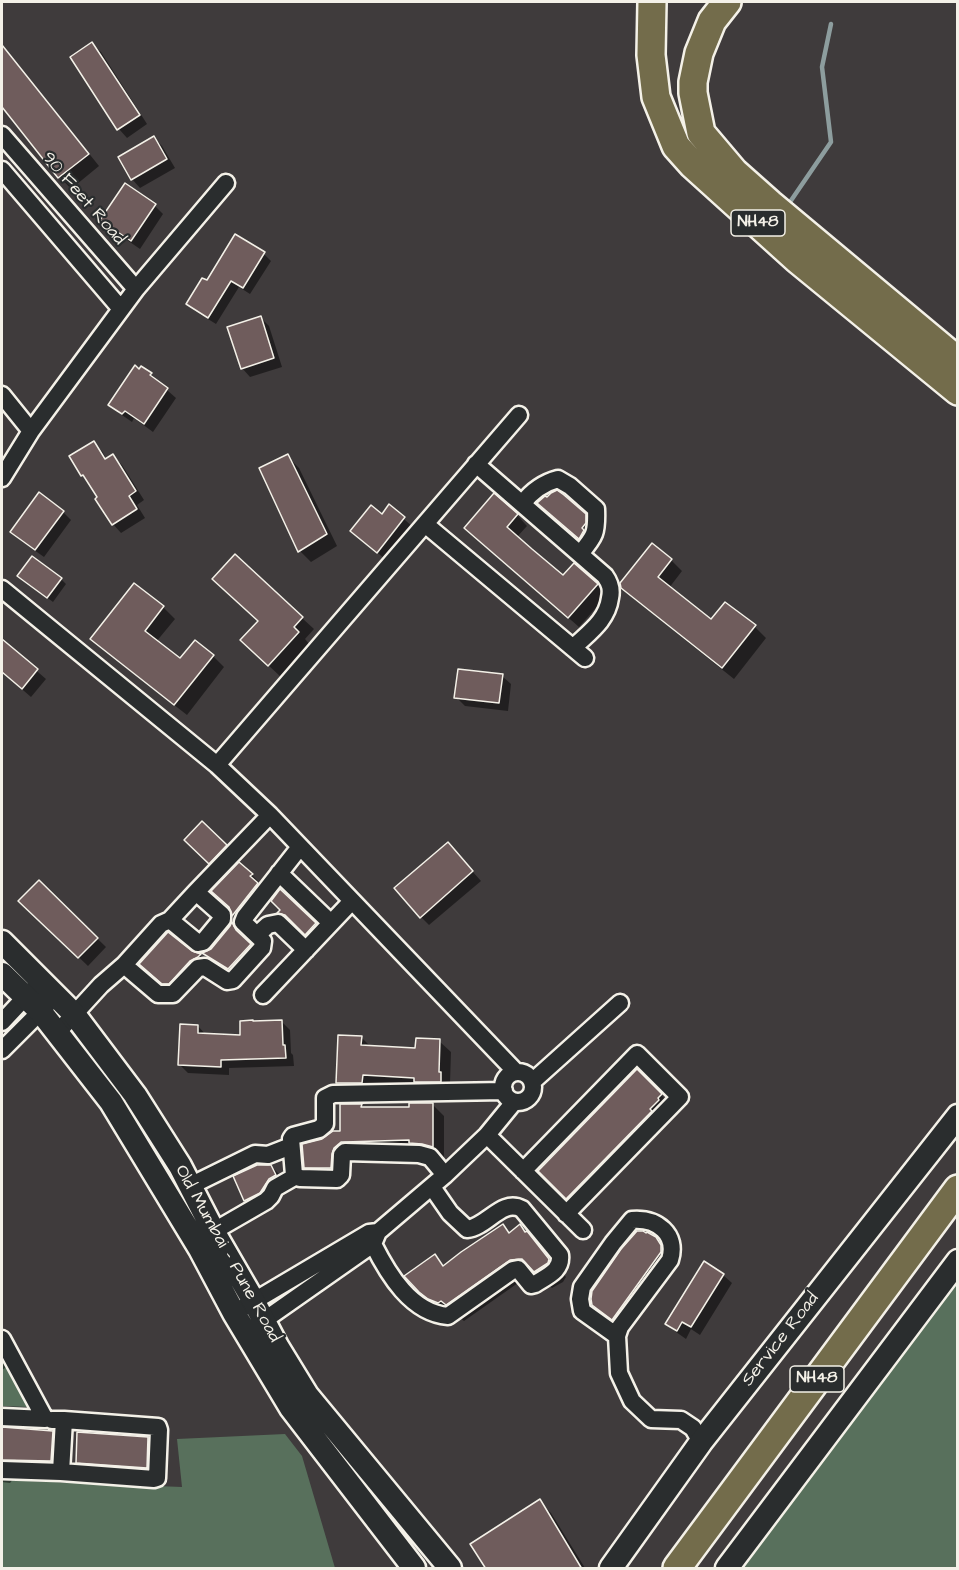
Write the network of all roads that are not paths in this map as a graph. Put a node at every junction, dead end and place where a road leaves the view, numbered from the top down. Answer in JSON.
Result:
{"nodes":[{"id":1,"x":652,"y":2,"type":"edge"},
{"id":2,"x":727,"y":2,"type":"edge"},
{"id":3,"x":700,"y":133,"type":"junction"},
{"id":4,"x":2,"y":135,"type":"edge"},
{"id":5,"x":675,"y":143,"type":"junction"},
{"id":6,"x":5,"y":182,"type":"edge"},
{"id":7,"x":226,"y":183,"type":"dead end"},
{"id":8,"x":56,"y":197,"type":"junction"},
{"id":9,"x":38,"y":212,"type":"junction"},
{"id":10,"x":136,"y":289,"type":"junction"},
{"id":11,"x":121,"y":309,"type":"junction"},
{"id":12,"x":957,"y":361,"type":"edge"},
{"id":13,"x":957,"y":391,"type":"edge"},
{"id":14,"x":2,"y":395,"type":"edge"},
{"id":15,"x":519,"y":415,"type":"dead end"},
{"id":16,"x":31,"y":431,"type":"junction"},
{"id":17,"x":476,"y":464,"type":"junction"},
{"id":18,"x":2,"y":478,"type":"edge"},
{"id":19,"x":522,"y":504,"type":"junction"},
{"id":20,"x":424,"y":524,"type":"junction"},
{"id":21,"x":580,"y":554,"type":"junction"},
{"id":22,"x":2,"y":589,"type":"edge"},
{"id":23,"x":217,"y":765,"type":"junction"},
{"id":24,"x":270,"y":815,"type":"junction"},
{"id":25,"x":300,"y":847,"type":"junction"},
{"id":26,"x":279,"y":873,"type":"junction"},
{"id":27,"x":196,"y":891,"type":"junction"},
{"id":28,"x":352,"y":901,"type":"junction"},
{"id":29,"x":171,"y":920,"type":"junction"},
{"id":30,"x":331,"y":923,"type":"junction"},
{"id":31,"x":257,"y":935,"type":"junction"},
{"id":32,"x":2,"y":942,"type":"edge"},
{"id":33,"x":306,"y":950,"type":"junction"},
{"id":34,"x":124,"y":965,"type":"junction"},
{"id":35,"x":2,"y":974,"type":"edge"},
{"id":36,"x":263,"y":995,"type":"dead end"},
{"id":37,"x":41,"y":996,"type":"junction"},
{"id":38,"x":620,"y":1003,"type":"dead end"},
{"id":39,"x":74,"y":1014,"type":"junction"},
{"id":40,"x":2,"y":1022,"type":"edge"},
{"id":41,"x":57,"y":1033,"type":"junction"},
{"id":42,"x":2,"y":1050,"type":"edge"},
{"id":43,"x":516,"y":1072,"type":"junction"},
{"id":44,"x":532,"y":1082,"type":"junction"},
{"id":45,"x":509,"y":1096,"type":"junction"},
{"id":46,"x":957,"y":1116,"type":"edge"},
{"id":47,"x":487,"y":1135,"type":"junction"},
{"id":48,"x":291,"y":1146,"type":"junction"},
{"id":49,"x":523,"y":1172,"type":"junction"},
{"id":50,"x":445,"y":1175,"type":"junction"},
{"id":51,"x":296,"y":1176,"type":"junction"},
{"id":52,"x":190,"y":1186,"type":"junction"},
{"id":53,"x":432,"y":1187,"type":"junction"},
{"id":54,"x":957,"y":1189,"type":"edge"},
{"id":55,"x":566,"y":1214,"type":"junction"},
{"id":56,"x":582,"y":1230,"type":"dead end"},
{"id":57,"x":214,"y":1231,"type":"junction"},
{"id":58,"x":376,"y":1238,"type":"junction"},
{"id":59,"x":957,"y":1261,"type":"edge"},
{"id":60,"x":253,"y":1300,"type":"junction"},
{"id":61,"x":248,"y":1322,"type":"junction"},
{"id":62,"x":617,"y":1336,"type":"junction"},
{"id":63,"x":3,"y":1344,"type":"edge"},
{"id":64,"x":2,"y":1417,"type":"edge"},
{"id":65,"x":45,"y":1419,"type":"junction"},
{"id":66,"x":64,"y":1420,"type":"junction"},
{"id":67,"x":701,"y":1442,"type":"junction"},
{"id":68,"x":2,"y":1470,"type":"edge"},
{"id":69,"x":61,"y":1472,"type":"junction"},
{"id":70,"x":414,"y":1569,"type":"edge"},
{"id":71,"x":450,"y":1569,"type":"edge"},
{"id":72,"x":611,"y":1569,"type":"edge"},
{"id":73,"x":677,"y":1569,"type":"edge"},
{"id":74,"x":727,"y":1569,"type":"edge"}],
"edges":[{"from":1,"to":5,"type":"highway","number":"NH48"},
{"from":2,"to":3,"type":"highway"},
{"from":3,"to":5,"type":"highway"},
{"from":3,"to":12,"type":"highway","number":"NH48"},
{"from":4,"to":8,"type":"street","name":"90 Feet Road"},
{"from":5,"to":13,"type":"highway","number":"NH48"},
{"from":6,"to":9,"type":"street"},
{"from":7,"to":10,"type":"street"},
{"from":8,"to":9,"type":"street"},
{"from":8,"to":10,"type":"street","name":"90 Feet Road"},
{"from":9,"to":11,"type":"street"},
{"from":10,"to":11,"type":"street"},
{"from":11,"to":16,"type":"street"},
{"from":14,"to":16,"type":"street"},
{"from":15,"to":17,"type":"street"},
{"from":16,"to":18,"type":"street"},
{"from":17,"to":19,"type":"street"},
{"from":17,"to":20,"type":"street"},
{"from":19,"to":21,"type":"street"},
{"from":19,"to":21,"type":"street"},
{"from":20,"to":21,"type":"street"},
{"from":20,"to":23,"type":"street"},
{"from":22,"to":23,"type":"street"},
{"from":23,"to":24,"type":"street"},
{"from":24,"to":25,"type":"street"},
{"from":24,"to":27,"type":"street"},
{"from":25,"to":26,"type":"street"},
{"from":25,"to":28,"type":"street"},
{"from":26,"to":30,"type":"street"},
{"from":26,"to":31,"type":"street"},
{"from":27,"to":29,"type":"street"},
{"from":27,"to":29,"type":"street"},
{"from":28,"to":30,"type":"street"},
{"from":28,"to":43,"type":"street"},
{"from":29,"to":34,"type":"street"},
{"from":30,"to":33,"type":"street"},
{"from":31,"to":33,"type":"street"},
{"from":31,"to":34,"type":"street"},
{"from":32,"to":37,"type":"main road","name":"Old Mumbai - Pune Road"},
{"from":33,"to":36,"type":"street"},
{"from":34,"to":39,"type":"street"},
{"from":35,"to":37,"type":"main road","name":"Old Mumbai - Pune Road"},
{"from":37,"to":39,"type":"main road","name":"Old Mumbai - Pune Road"},
{"from":37,"to":40,"type":"street"},
{"from":37,"to":41,"type":"main road","name":"Old Mumbai - Pune Road"},
{"from":37,"to":42,"type":"street"},
{"from":38,"to":44,"type":"street"},
{"from":39,"to":41,"type":"street"},
{"from":39,"to":52,"type":"main road","name":"Old Mumbai - Pune Road"},
{"from":41,"to":61,"type":"main road","name":"Old Mumbai - Pune Road"},
{"from":43,"to":44,"type":"street"},
{"from":43,"to":45,"type":"street"},
{"from":44,"to":45,"type":"street"},
{"from":45,"to":47,"type":"street"},
{"from":45,"to":48,"type":"street"},
{"from":46,"to":67,"type":"main road","name":"Service Road"},
{"from":47,"to":49,"type":"street"},
{"from":47,"to":50,"type":"street"},
{"from":48,"to":51,"type":"street"},
{"from":48,"to":52,"type":"street"},
{"from":49,"to":55,"type":"street"},
{"from":49,"to":55,"type":"street"},
{"from":50,"to":51,"type":"street"},
{"from":50,"to":53,"type":"street"},
{"from":51,"to":57,"type":"street"},
{"from":52,"to":57,"type":"main road","name":"Old Mumbai - Pune Road"},
{"from":53,"to":58,"type":"street"},
{"from":53,"to":58,"type":"street"},
{"from":54,"to":73,"type":"highway","number":"NH48"},
{"from":55,"to":56,"type":"street"},
{"from":57,"to":60,"type":"main road","name":"Old Mumbai - Pune Road"},
{"from":58,"to":60,"type":"street"},
{"from":58,"to":61,"type":"street"},
{"from":59,"to":74,"type":"main road"},
{"from":60,"to":61,"type":"main road","name":"Old Mumbai - Pune Road"},
{"from":61,"to":70,"type":"main road","name":"Old Mumbai - Pune Road"},
{"from":61,"to":71,"type":"main road","name":"Old Mumbai - Pune Road"},
{"from":62,"to":62,"type":"street"},
{"from":62,"to":67,"type":"street"},
{"from":63,"to":65,"type":"street"},
{"from":64,"to":65,"type":"street"},
{"from":65,"to":66,"type":"street"},
{"from":66,"to":69,"type":"street"},
{"from":66,"to":69,"type":"street"},
{"from":67,"to":72,"type":"main road","name":"Service Road"},
{"from":68,"to":69,"type":"street"}]}
